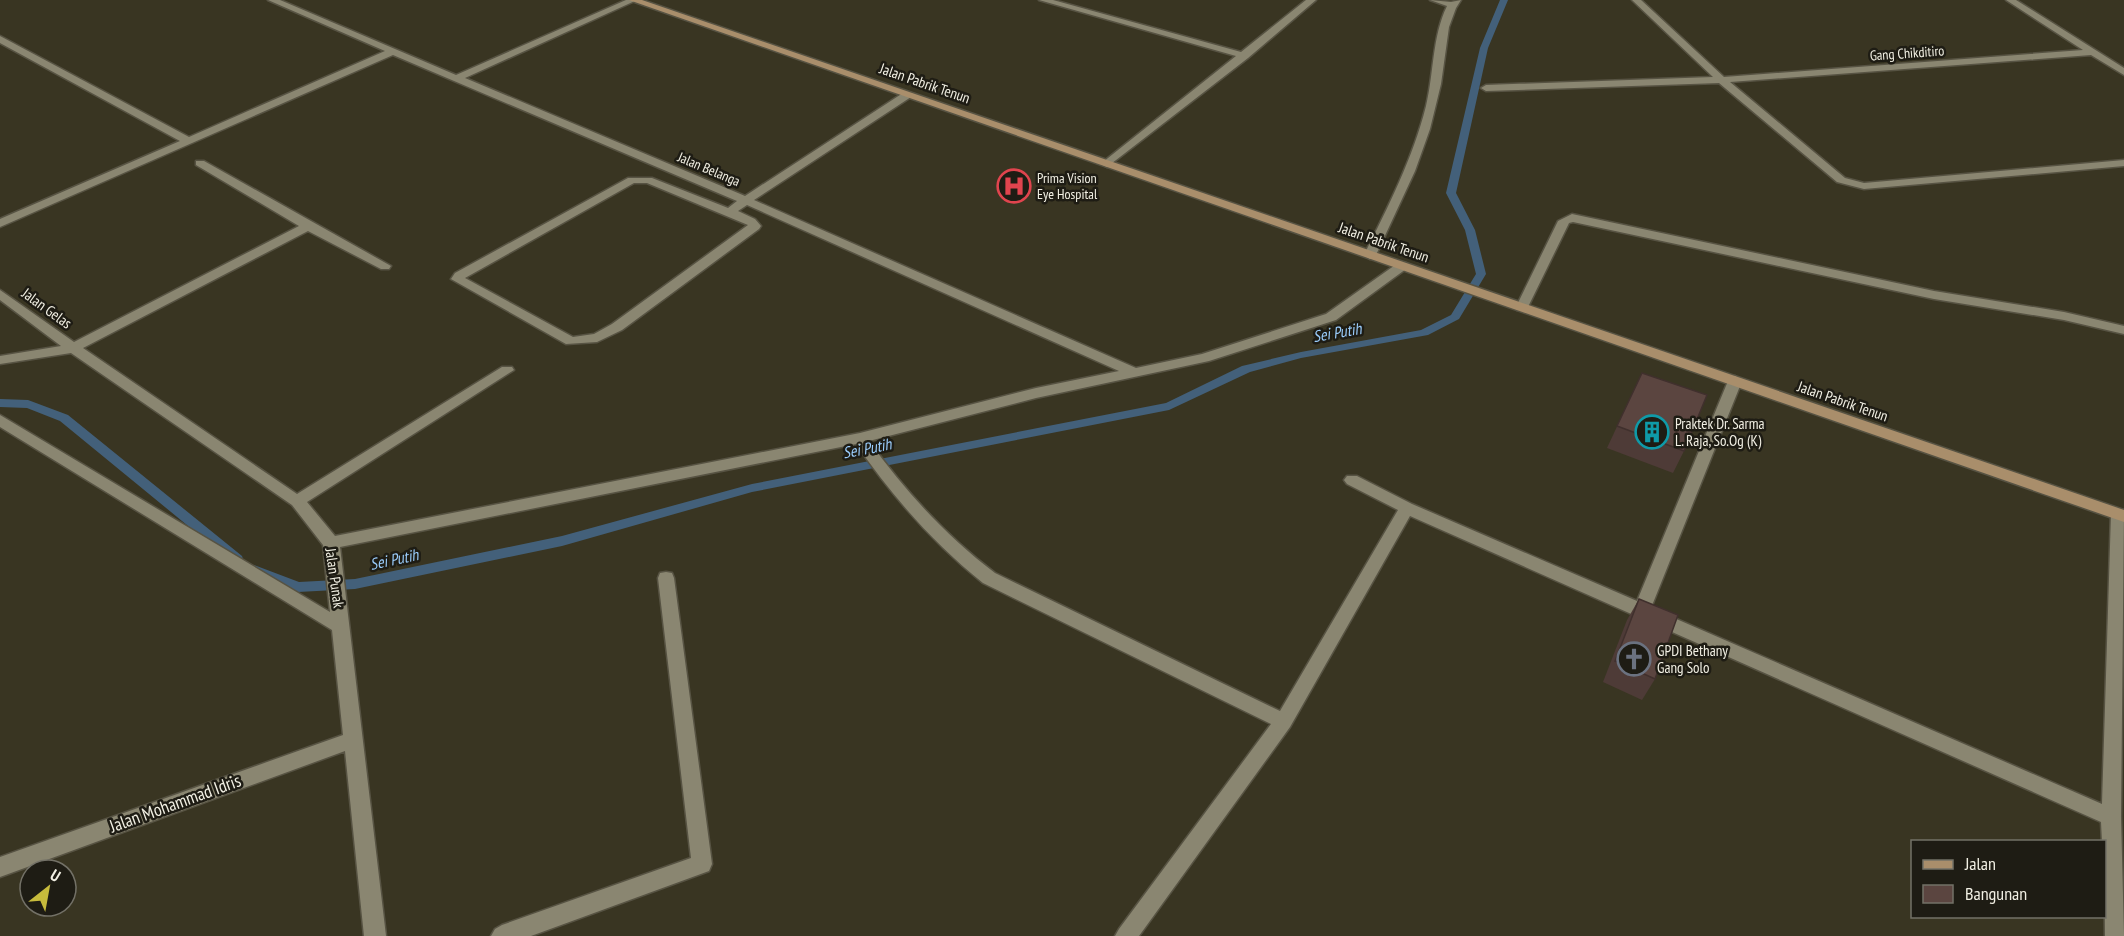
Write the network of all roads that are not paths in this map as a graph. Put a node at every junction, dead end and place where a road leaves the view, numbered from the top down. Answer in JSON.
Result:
{"nodes":[{"id":1,"x":272,"y":0,"type":"edge"},
{"id":2,"x":633,"y":0,"type":"edge"},
{"id":3,"x":1043,"y":0,"type":"edge"},
{"id":4,"x":1312,"y":0,"type":"edge"},
{"id":5,"x":1434,"y":0,"type":"edge"},
{"id":6,"x":1636,"y":0,"type":"edge"},
{"id":7,"x":2010,"y":0,"type":"edge"},
{"id":8,"x":1455,"y":2,"type":"edge"},
{"id":9,"x":0,"y":39,"type":"edge"},
{"id":10,"x":394,"y":51,"type":"junction"},
{"id":11,"x":2095,"y":52,"type":"junction"},
{"id":12,"x":1245,"y":56,"type":"junction"},
{"id":13,"x":2124,"y":72,"type":"edge"},
{"id":14,"x":457,"y":78,"type":"junction"},
{"id":15,"x":1721,"y":80,"type":"junction"},
{"id":16,"x":1486,"y":88,"type":"dead end"},
{"id":17,"x":907,"y":94,"type":"junction"},
{"id":18,"x":187,"y":140,"type":"junction"},
{"id":19,"x":200,"y":163,"type":"dead end"},
{"id":20,"x":2124,"y":163,"type":"edge"},
{"id":21,"x":1107,"y":164,"type":"junction"},
{"id":22,"x":745,"y":201,"type":"junction"},
{"id":23,"x":729,"y":212,"type":"junction"},
{"id":24,"x":0,"y":224,"type":"edge"},
{"id":25,"x":309,"y":226,"type":"junction"},
{"id":26,"x":1370,"y":255,"type":"junction"},
{"id":27,"x":385,"y":266,"type":"dead end"},
{"id":28,"x":1402,"y":266,"type":"junction"},
{"id":29,"x":0,"y":294,"type":"edge"},
{"id":30,"x":1522,"y":307,"type":"junction"},
{"id":31,"x":2124,"y":330,"type":"edge"},
{"id":32,"x":73,"y":348,"type":"junction"},
{"id":33,"x":0,"y":360,"type":"edge"},
{"id":34,"x":507,"y":370,"type":"dead end"},
{"id":35,"x":1131,"y":371,"type":"junction"},
{"id":36,"x":1735,"y":381,"type":"junction"},
{"id":37,"x":0,"y":420,"type":"edge"},
{"id":38,"x":860,"y":438,"type":"junction"},
{"id":39,"x":1352,"y":480,"type":"dead end"},
{"id":40,"x":297,"y":501,"type":"junction"},
{"id":41,"x":1407,"y":508,"type":"junction"},
{"id":42,"x":2121,"y":515,"type":"edge"},
{"id":43,"x":331,"y":543,"type":"junction"},
{"id":44,"x":666,"y":578,"type":"dead end"},
{"id":45,"x":1641,"y":611,"type":"junction"},
{"id":46,"x":341,"y":627,"type":"junction"},
{"id":47,"x":1284,"y":721,"type":"junction"},
{"id":48,"x":351,"y":740,"type":"junction"},
{"id":49,"x":2111,"y":817,"type":"junction"},
{"id":50,"x":0,"y":867,"type":"edge"},
{"id":51,"x":375,"y":936,"type":"edge"},
{"id":52,"x":502,"y":936,"type":"edge"},
{"id":53,"x":1126,"y":936,"type":"edge"},
{"id":54,"x":2116,"y":936,"type":"edge"}],
"edges":[{"from":1,"to":10,"type":"street","name":"Jalan Belanga"},
{"from":2,"to":14,"type":"street"},
{"from":2,"to":17,"type":"street","name":"Jalan Pabrik Tenun"},
{"from":3,"to":12,"type":"street"},
{"from":4,"to":12,"type":"street"},
{"from":5,"to":8,"type":"street"},
{"from":6,"to":15,"type":"street"},
{"from":7,"to":11,"type":"street"},
{"from":8,"to":26,"type":"street"},
{"from":9,"to":18,"type":"street"},
{"from":10,"to":14,"type":"street","name":"Jalan Belanga"},
{"from":10,"to":18,"type":"street"},
{"from":11,"to":13,"type":"street"},
{"from":11,"to":15,"type":"street","name":"Gang Chikditiro"},
{"from":12,"to":21,"type":"street"},
{"from":14,"to":22,"type":"street","name":"Jalan Belanga"},
{"from":15,"to":16,"type":"street","name":"Gang Chikditiro"},
{"from":15,"to":20,"type":"street"},
{"from":17,"to":21,"type":"street","name":"Jalan Pabrik Tenun"},
{"from":17,"to":22,"type":"street"},
{"from":18,"to":24,"type":"street"},
{"from":19,"to":25,"type":"street"},
{"from":21,"to":26,"type":"street","name":"Jalan Pabrik Tenun"},
{"from":22,"to":23,"type":"street"},
{"from":22,"to":35,"type":"street","name":"Jalan Belanga"},
{"from":23,"to":23,"type":"street"},
{"from":25,"to":27,"type":"street"},
{"from":25,"to":32,"type":"street"},
{"from":26,"to":28,"type":"street","name":"Jalan Pabrik Tenun"},
{"from":28,"to":30,"type":"street","name":"Jalan Pabrik Tenun"},
{"from":28,"to":35,"type":"street"},
{"from":29,"to":32,"type":"street","name":"Jalan Gelas"},
{"from":30,"to":31,"type":"street"},
{"from":30,"to":36,"type":"street","name":"Jalan Pabrik Tenun"},
{"from":32,"to":33,"type":"street"},
{"from":32,"to":40,"type":"street","name":"Jalan Punak"},
{"from":34,"to":40,"type":"street"},
{"from":35,"to":38,"type":"street"},
{"from":36,"to":42,"type":"street","name":"Jalan Pabrik Tenun"},
{"from":36,"to":45,"type":"street"},
{"from":37,"to":46,"type":"street"},
{"from":38,"to":43,"type":"street"},
{"from":38,"to":47,"type":"street"},
{"from":39,"to":41,"type":"street"},
{"from":40,"to":43,"type":"street","name":"Jalan Punak"},
{"from":41,"to":45,"type":"street"},
{"from":41,"to":47,"type":"street"},
{"from":42,"to":49,"type":"street"},
{"from":43,"to":46,"type":"street","name":"Jalan Punak"},
{"from":44,"to":52,"type":"street"},
{"from":45,"to":49,"type":"street"},
{"from":46,"to":48,"type":"street","name":"Jalan Punak"},
{"from":47,"to":53,"type":"street"},
{"from":48,"to":50,"type":"street","name":"Jalan Mohammad Idris"},
{"from":48,"to":51,"type":"street","name":"Jalan Punak"},
{"from":49,"to":54,"type":"street"}]}
